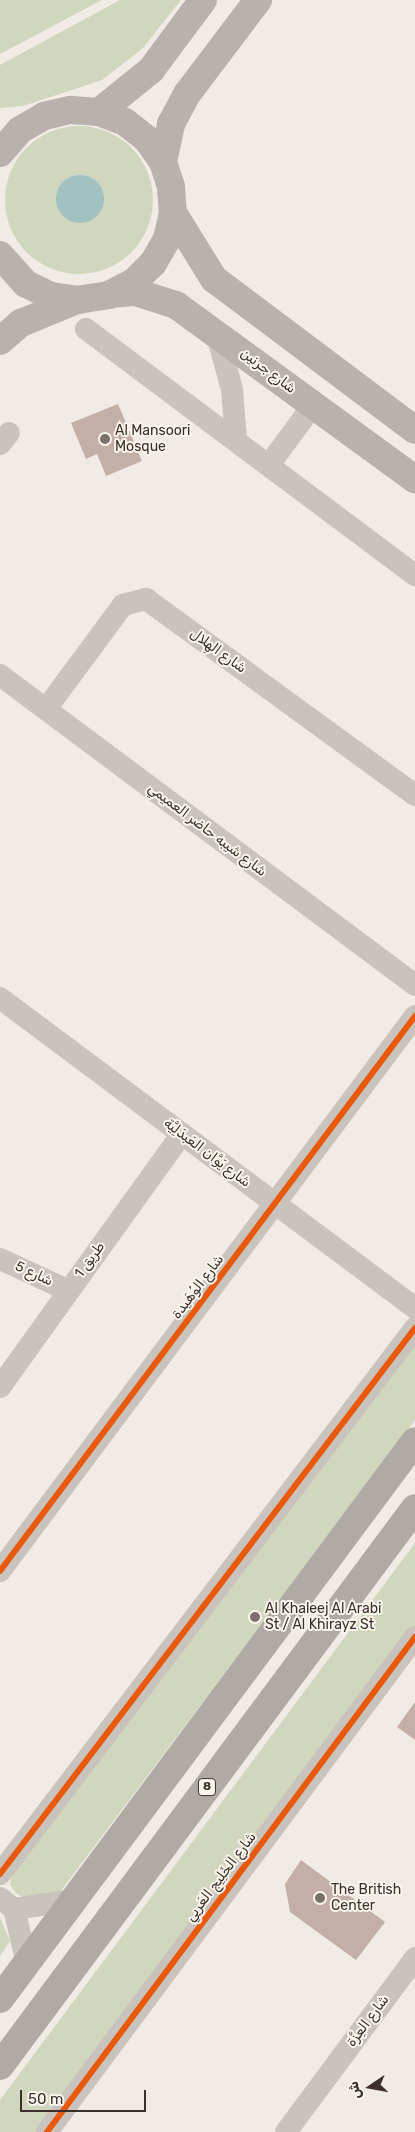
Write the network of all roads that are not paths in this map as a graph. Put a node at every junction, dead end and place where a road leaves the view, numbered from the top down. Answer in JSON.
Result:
{"nodes":[{"id":1,"x":203,"y":0,"type":"edge"},
{"id":2,"x":258,"y":0,"type":"edge"},
{"id":3,"x":99,"y":112,"type":"junction"},
{"id":4,"x":0,"y":153,"type":"edge"},
{"id":5,"x":163,"y":162,"type":"junction"},
{"id":6,"x":173,"y":213,"type":"junction"},
{"id":7,"x":0,"y":255,"type":"edge"},
{"id":8,"x":109,"y":294,"type":"junction"},
{"id":9,"x":79,"y":300,"type":"junction"},
{"id":10,"x":86,"y":329,"type":"dead end"},
{"id":11,"x":216,"y":331,"type":"junction"},
{"id":12,"x":0,"y":341,"type":"edge"},
{"id":13,"x":232,"y":389,"type":"junction"},
{"id":14,"x":313,"y":405,"type":"junction"},
{"id":15,"x":200,"y":414,"type":"junction"},
{"id":16,"x":415,"y":430,"type":"edge"},
{"id":17,"x":236,"y":440,"type":"junction"},
{"id":18,"x":269,"y":465,"type":"junction"},
{"id":19,"x":415,"y":479,"type":"edge"},
{"id":20,"x":415,"y":575,"type":"edge"},
{"id":21,"x":0,"y":675,"type":"edge"},
{"id":22,"x":46,"y":709,"type":"junction"},
{"id":23,"x":415,"y":795,"type":"edge"},
{"id":24,"x":415,"y":985,"type":"edge"},
{"id":25,"x":0,"y":998,"type":"edge"},
{"id":26,"x":415,"y":1016,"type":"edge"},
{"id":27,"x":182,"y":1134,"type":"junction"},
{"id":28,"x":276,"y":1204,"type":"junction"},
{"id":29,"x":0,"y":1259,"type":"edge"},
{"id":30,"x":67,"y":1290,"type":"junction"},
{"id":31,"x":415,"y":1308,"type":"edge"},
{"id":32,"x":415,"y":1328,"type":"edge"},
{"id":33,"x":0,"y":1387,"type":"edge"},
{"id":34,"x":415,"y":1442,"type":"edge"},
{"id":35,"x":415,"y":1508,"type":"edge"},
{"id":36,"x":0,"y":1572,"type":"edge"},
{"id":37,"x":415,"y":1637,"type":"edge"},
{"id":38,"x":0,"y":1874,"type":"edge"},
{"id":39,"x":74,"y":1900,"type":"junction"},
{"id":40,"x":7,"y":1904,"type":"edge"},
{"id":41,"x":415,"y":1958,"type":"edge"},
{"id":42,"x":27,"y":1963,"type":"junction"},
{"id":43,"x":0,"y":1999,"type":"edge"},
{"id":44,"x":0,"y":2066,"type":"edge"},
{"id":45,"x":47,"y":2132,"type":"edge"},
{"id":46,"x":286,"y":2132,"type":"edge"}],
"edges":[{"from":1,"to":3,"type":"main road"},
{"from":2,"to":5,"type":"main road"},
{"from":3,"to":4,"type":"main road"},
{"from":3,"to":5,"type":"main road"},
{"from":5,"to":6,"type":"main road"},
{"from":6,"to":8,"type":"main road"},
{"from":6,"to":16,"type":"main road"},
{"from":7,"to":9,"type":"main road"},
{"from":8,"to":9,"type":"main road"},
{"from":8,"to":11,"type":"main road","name":"شارع جرنين"},
{"from":9,"to":12,"type":"main road"},
{"from":10,"to":15,"type":"street"},
{"from":11,"to":13,"type":"street"},
{"from":11,"to":14,"type":"main road","name":"شارع جرنين"},
{"from":13,"to":15,"type":"street"},
{"from":13,"to":17,"type":"street"},
{"from":14,"to":18,"type":"street"},
{"from":14,"to":19,"type":"main road","name":"شارع جرنين"},
{"from":15,"to":17,"type":"street"},
{"from":17,"to":18,"type":"street"},
{"from":18,"to":20,"type":"street"},
{"from":21,"to":22,"type":"street","name":"شارع شيبه حاضر العميمي"},
{"from":22,"to":23,"type":"street","name":"شارع الهِلال"},
{"from":22,"to":24,"type":"street","name":"شارع شيبه حاضر العميمي"},
{"from":25,"to":27,"type":"street","name":"شارع يَوَّان العَبدَلِيَّة"},
{"from":26,"to":28,"type":"street","name":"شارع الوُهَيدة"},
{"from":27,"to":28,"type":"street","name":"شارع يَوَّان العَبدَلِيَّة"},
{"from":27,"to":30,"type":"street","name":"طريق 1"},
{"from":28,"to":31,"type":"street","name":"شارع يَوَّان العَبدَلِيَّة"},
{"from":28,"to":36,"type":"street","name":"شارع الوُهَيدة"},
{"from":29,"to":30,"type":"street","name":"شارع 5"},
{"from":30,"to":33,"type":"street","name":"طريق 1"},
{"from":32,"to":38,"type":"street"},
{"from":34,"to":39,"type":"highway"},
{"from":35,"to":44,"type":"highway","number":"8"},
{"from":37,"to":45,"type":"street","name":"شارع الخَلِيج العَربِي"},
{"from":39,"to":40,"type":"street"},
{"from":39,"to":42,"type":"highway"},
{"from":40,"to":42,"type":"street"},
{"from":41,"to":46,"type":"street","name":"شارع العِزَّة"},
{"from":42,"to":43,"type":"highway"}]}
